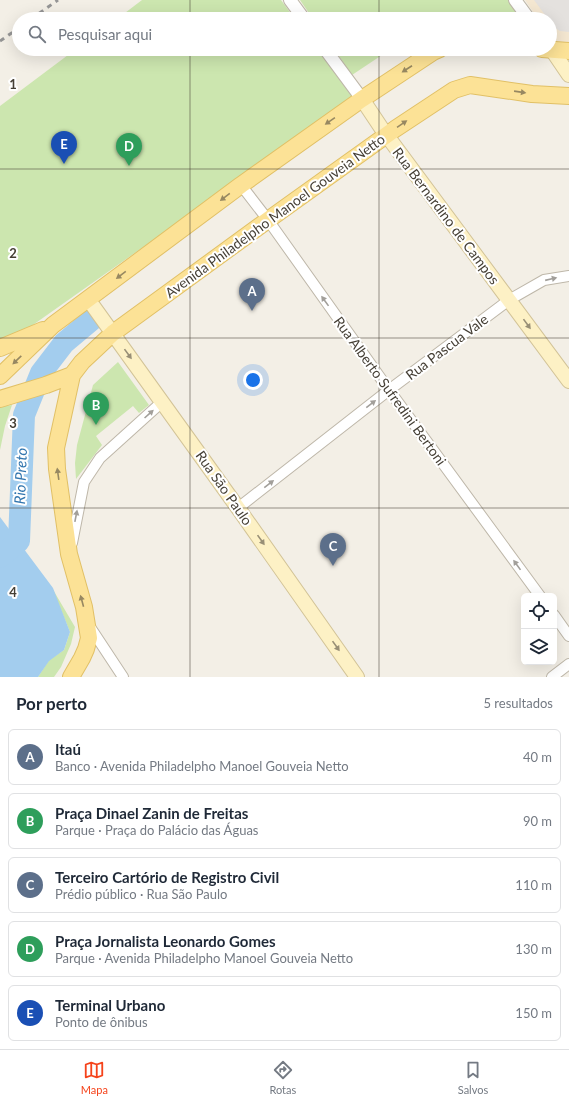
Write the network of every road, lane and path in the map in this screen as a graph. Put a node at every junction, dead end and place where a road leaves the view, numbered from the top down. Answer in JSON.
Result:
{"nodes":[{"id":1,"x":290,"y":0,"type":"edge"},
{"id":2,"x":515,"y":0,"type":"edge"},
{"id":3,"x":299,"y":12,"type":"edge"},
{"id":4,"x":524,"y":12,"type":"edge"},
{"id":5,"x":330,"y":56,"type":"edge"},
{"id":6,"x":428,"y":56,"type":"edge"},
{"id":7,"x":557,"y":56,"type":"edge"},
{"id":8,"x":569,"y":76,"type":"edge"},
{"id":9,"x":569,"y":96,"type":"edge"},
{"id":10,"x":364,"y":103,"type":"junction"},
{"id":11,"x":385,"y":132,"type":"junction"},
{"id":12,"x":244,"y":189,"type":"junction"},
{"id":13,"x":266,"y":218,"type":"junction"},
{"id":14,"x":569,"y":276,"type":"edge"},
{"id":15,"x":509,"y":300,"type":"junction"},
{"id":16,"x":91,"y":303,"type":"junction"},
{"id":17,"x":54,"y":325,"type":"junction"},
{"id":18,"x":109,"y":328,"type":"junction"},
{"id":19,"x":0,"y":348,"type":"edge"},
{"id":20,"x":0,"y":376,"type":"edge"},
{"id":21,"x":69,"y":377,"type":"junction"},
{"id":22,"x":569,"y":381,"type":"edge"},
{"id":23,"x":389,"y":390,"type":"junction"},
{"id":24,"x":5,"y":398,"type":"edge"},
{"id":25,"x":162,"y":402,"type":"junction"},
{"id":26,"x":238,"y":508,"type":"junction"},
{"id":27,"x":70,"y":554,"type":"junction"},
{"id":28,"x":538,"y":593,"type":"edge"},
{"id":29,"x":557,"y":619,"type":"edge"},
{"id":30,"x":87,"y":623,"type":"junction"},
{"id":31,"x":569,"y":636,"type":"edge"},
{"id":32,"x":569,"y":664,"type":"edge"},
{"id":33,"x":71,"y":677,"type":"edge"},
{"id":34,"x":123,"y":677,"type":"edge"},
{"id":35,"x":358,"y":677,"type":"edge"},
{"id":36,"x":552,"y":677,"type":"edge"}],
"edges":[{"from":1,"to":3,"type":"street"},
{"from":2,"to":4,"type":"street"},
{"from":5,"to":10,"type":"street","name":"Rua Bernardino de Campos"},
{"from":6,"to":10,"type":"main road","one_way":true},
{"from":7,"to":8,"type":"main road"},
{"from":11,"to":9,"type":"main road","name":"Avenida Philadelpho Manoel Gouveia Netto","one_way":true},
{"from":10,"to":11,"type":"main road","name":"Rua Bernardino de Campos"},
{"from":10,"to":12,"type":"main road","one_way":true},
{"from":11,"to":13,"type":"main road","name":"Avenida Philadelpho Manoel Gouveia Netto"},
{"from":11,"to":15,"type":"main road","name":"Rua Bernardino de Campos"},
{"from":12,"to":13,"type":"street","name":"Rua Alberto Sufredini Bertoni"},
{"from":12,"to":16,"type":"main road","one_way":true},
{"from":13,"to":18,"type":"main road","name":"Avenida Philadelpho Manoel Gouveia Netto"},
{"from":23,"to":13,"type":"street","name":"Rua Alberto Sufredini Bertoni","one_way":true},
{"from":15,"to":14,"type":"street","name":"Rua Pascua Vale","one_way":true},
{"from":15,"to":22,"type":"main road","name":"Rua Bernardino de Campos","one_way":true},
{"from":15,"to":23,"type":"street","name":"Rua Pascua Vale"},
{"from":16,"to":17,"type":"main road"},
{"from":16,"to":18,"type":"main road","name":"Rua São Paulo"},
{"from":17,"to":19,"type":"main road"},
{"from":17,"to":20,"type":"main road","one_way":true},
{"from":18,"to":21,"type":"main road","name":"Avenida Philadelpho Manoel Gouveia Netto"},
{"from":18,"to":25,"type":"main road","name":"Rua São Paulo","one_way":true},
{"from":21,"to":24,"type":"main road"},
{"from":27,"to":21,"type":"main road","one_way":true},
{"from":26,"to":23,"type":"street","name":"Rua Pascua Vale","one_way":true},
{"from":28,"to":23,"type":"street","name":"Rua Alberto Sufredini Bertoni","one_way":true},
{"from":25,"to":26,"type":"main road","name":"Rua São Paulo"},
{"from":27,"to":25,"type":"street","one_way":true},
{"from":26,"to":35,"type":"main road","name":"Rua São Paulo","one_way":true},
{"from":30,"to":27,"type":"main road","one_way":true},
{"from":29,"to":31,"type":"street"},
{"from":30,"to":33,"type":"main road"},
{"from":30,"to":34,"type":"street"},
{"from":32,"to":36,"type":"street"}]}
